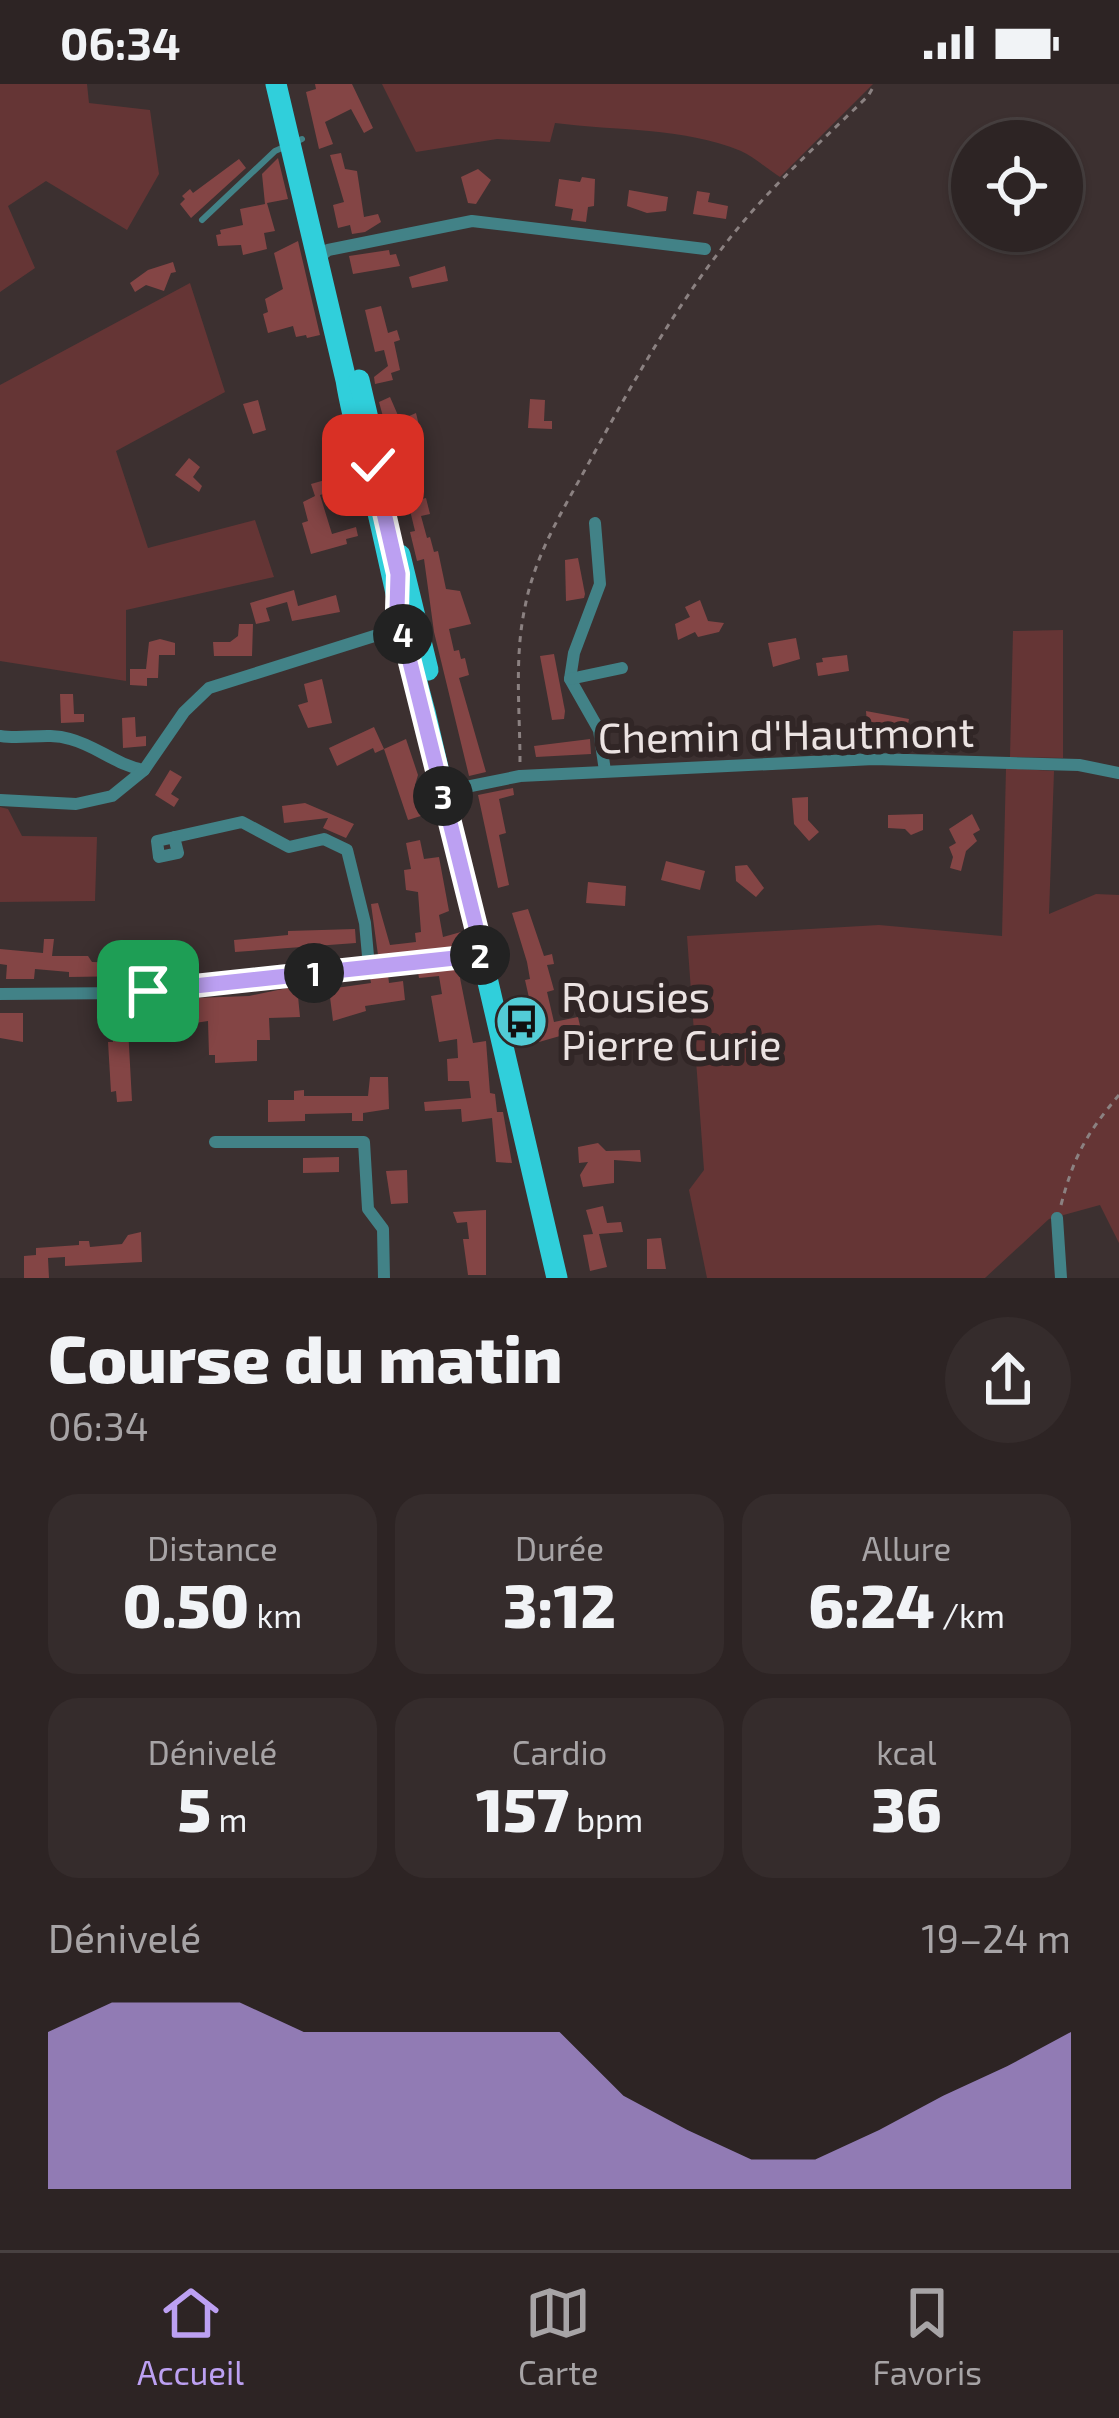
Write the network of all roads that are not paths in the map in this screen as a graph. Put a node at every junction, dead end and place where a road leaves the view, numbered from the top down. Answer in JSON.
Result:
{"nodes":[{"id":1,"x":282,"y":84,"type":"edge"},
{"id":2,"x":296,"y":140,"type":"junction"},
{"id":3,"x":202,"y":220,"type":"dead end"},
{"id":4,"x":705,"y":249,"type":"dead end"},
{"id":5,"x":321,"y":252,"type":"junction"},
{"id":6,"x":595,"y":523,"type":"dead end"},
{"id":7,"x":407,"y":621,"type":"junction"},
{"id":8,"x":622,"y":668,"type":"dead end"},
{"id":9,"x":570,"y":679,"type":"junction"},
{"id":10,"x":0,"y":736,"type":"edge"},
{"id":11,"x":144,"y":770,"type":"junction"},
{"id":12,"x":605,"y":771,"type":"junction"},
{"id":13,"x":1119,"y":773,"type":"edge"},
{"id":14,"x":449,"y":792,"type":"junction"},
{"id":15,"x":0,"y":800,"type":"edge"},
{"id":16,"x":174,"y":837,"type":"dead end"},
{"id":17,"x":484,"y":953,"type":"junction"},
{"id":18,"x":369,"y":967,"type":"junction"},
{"id":19,"x":0,"y":994,"type":"edge"},
{"id":20,"x":215,"y":1142,"type":"dead end"},
{"id":21,"x":1057,"y":1219,"type":"road end"},
{"id":22,"x":384,"y":1278,"type":"edge"},
{"id":23,"x":560,"y":1278,"type":"edge"},
{"id":24,"x":572,"y":1278,"type":"edge"},
{"id":25,"x":1061,"y":1278,"type":"edge"}],
"edges":[{"from":1,"to":2,"type":"main road"},
{"from":2,"to":3,"type":"lane"},
{"from":2,"to":5,"type":"main road"},
{"from":4,"to":5,"type":"street"},
{"from":5,"to":7,"type":"main road"},
{"from":6,"to":9,"type":"street"},
{"from":7,"to":11,"type":"street"},
{"from":7,"to":14,"type":"main road"},
{"from":8,"to":9,"type":"street"},
{"from":9,"to":12,"type":"street"},
{"from":10,"to":11,"type":"street"},
{"from":11,"to":15,"type":"street"},
{"from":12,"to":13,"type":"street","name":"Chemin d'Hautmont"},
{"from":12,"to":14,"type":"street","name":"Chemin d'Hautmont"},
{"from":14,"to":17,"type":"main road"},
{"from":16,"to":18,"type":"street"},
{"from":17,"to":18,"type":"street"},
{"from":17,"to":23,"type":"main road"},
{"from":17,"to":24,"type":"main road"},
{"from":18,"to":19,"type":"street"},
{"from":20,"to":22,"type":"street"},
{"from":21,"to":25,"type":"street"}]}
